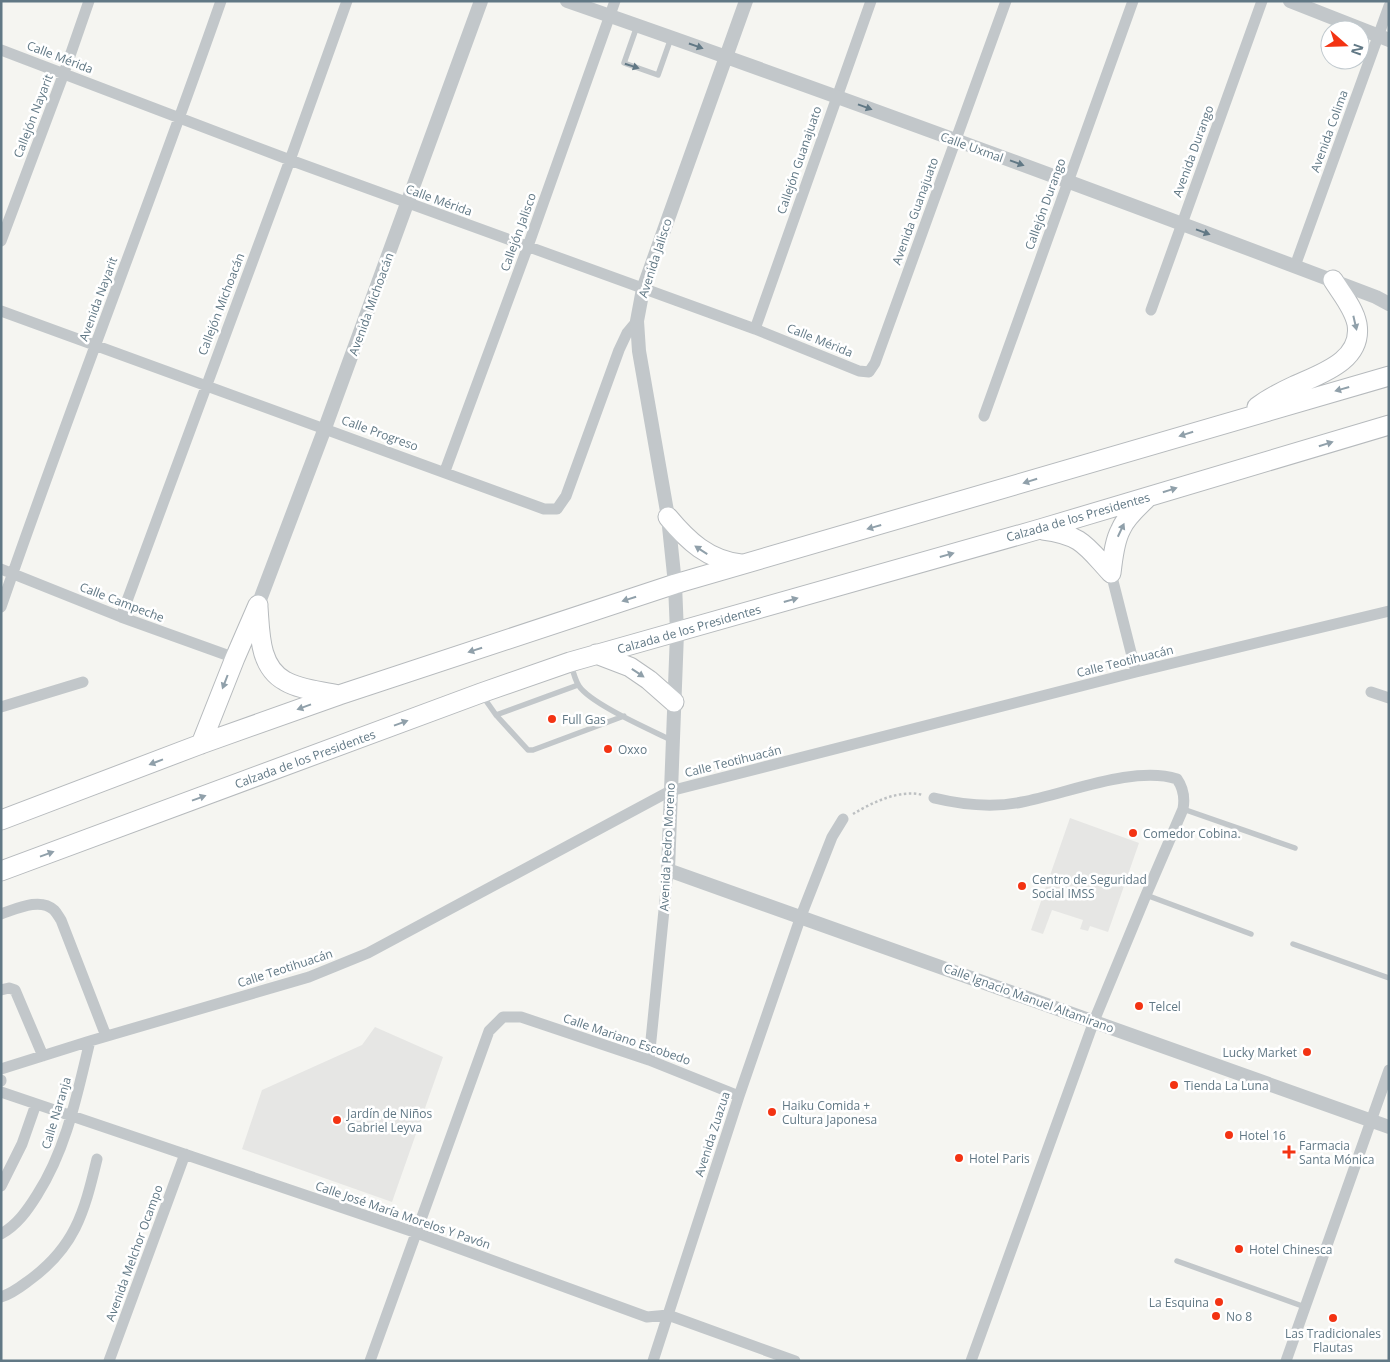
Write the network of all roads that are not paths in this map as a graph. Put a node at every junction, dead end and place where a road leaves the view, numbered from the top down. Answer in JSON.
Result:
{"nodes":[{"id":1,"x":90,"y":1,"type":"edge"},
{"id":2,"x":221,"y":1,"type":"edge"},
{"id":3,"x":346,"y":1,"type":"edge"},
{"id":4,"x":481,"y":1,"type":"edge"},
{"id":5,"x":567,"y":1,"type":"edge"},
{"id":6,"x":615,"y":1,"type":"edge"},
{"id":7,"x":746,"y":1,"type":"edge"},
{"id":8,"x":871,"y":1,"type":"edge"},
{"id":9,"x":1006,"y":1,"type":"edge"},
{"id":10,"x":1133,"y":1,"type":"edge"},
{"id":11,"x":1262,"y":1,"type":"edge"},
{"id":12,"x":1290,"y":1,"type":"edge"},
{"id":13,"x":1389,"y":6,"type":"edge"},
{"id":14,"x":610,"y":16,"type":"junction"},
{"id":15,"x":637,"y":26,"type":"junction"},
{"id":16,"x":672,"y":38,"type":"junction"},
{"id":17,"x":1383,"y":38,"type":"edge"},
{"id":18,"x":1,"y":50,"type":"edge"},
{"id":19,"x":725,"y":57,"type":"junction"},
{"id":20,"x":64,"y":73,"type":"junction"},
{"id":21,"x":836,"y":97,"type":"junction"},
{"id":22,"x":180,"y":118,"type":"junction"},
{"id":23,"x":954,"y":141,"type":"junction"},
{"id":24,"x":290,"y":160,"type":"junction"},
{"id":25,"x":1068,"y":182,"type":"junction"},
{"id":26,"x":408,"y":203,"type":"junction"},
{"id":27,"x":1182,"y":224,"type":"junction"},
{"id":28,"x":1,"y":241,"type":"edge"},
{"id":29,"x":528,"y":246,"type":"junction"},
{"id":30,"x":1294,"y":266,"type":"junction"},
{"id":31,"x":1333,"y":280,"type":"junction"},
{"id":32,"x":643,"y":289,"type":"junction"},
{"id":33,"x":1382,"y":298,"type":"edge"},
{"id":34,"x":1389,"y":304,"type":"edge"},
{"id":35,"x":1151,"y":310,"type":"dead end"},
{"id":36,"x":1,"y":311,"type":"edge"},
{"id":37,"x":637,"y":321,"type":"junction"},
{"id":38,"x":755,"y":329,"type":"junction"},
{"id":39,"x":95,"y":346,"type":"junction"},
{"id":40,"x":869,"y":372,"type":"joint"},
{"id":41,"x":1389,"y":376,"type":"edge"},
{"id":42,"x":206,"y":384,"type":"junction"},
{"id":43,"x":984,"y":416,"type":"dead end"},
{"id":44,"x":1241,"y":418,"type":"junction"},
{"id":45,"x":1389,"y":425,"type":"edge"},
{"id":46,"x":325,"y":428,"type":"junction"},
{"id":47,"x":445,"y":471,"type":"junction"},
{"id":48,"x":1149,"y":496,"type":"junction"},
{"id":49,"x":668,"y":517,"type":"junction"},
{"id":50,"x":1040,"y":529,"type":"junction"},
{"id":51,"x":745,"y":564,"type":"junction"},
{"id":52,"x":1,"y":569,"type":"edge"},
{"id":53,"x":13,"y":573,"type":"junction"},
{"id":54,"x":1111,"y":573,"type":"junction"},
{"id":55,"x":676,"y":584,"type":"junction"},
{"id":56,"x":258,"y":605,"type":"junction"},
{"id":57,"x":1,"y":607,"type":"edge"},
{"id":58,"x":1389,"y":611,"type":"edge"},
{"id":59,"x":121,"y":617,"type":"junction"},
{"id":60,"x":677,"y":633,"type":"junction"},
{"id":61,"x":596,"y":654,"type":"junction"},
{"id":62,"x":234,"y":658,"type":"junction"},
{"id":63,"x":570,"y":662,"type":"junction"},
{"id":64,"x":1136,"y":672,"type":"junction"},
{"id":65,"x":84,"y":682,"type":"dead end"},
{"id":66,"x":578,"y":685,"type":"junction"},
{"id":67,"x":1371,"y":692,"type":"dead end"},
{"id":68,"x":481,"y":693,"type":"junction"},
{"id":69,"x":339,"y":695,"type":"junction"},
{"id":70,"x":1389,"y":698,"type":"edge"},
{"id":71,"x":674,"y":702,"type":"junction"},
{"id":72,"x":1,"y":706,"type":"edge"},
{"id":73,"x":496,"y":715,"type":"junction"},
{"id":74,"x":624,"y":716,"type":"junction"},
{"id":75,"x":672,"y":740,"type":"junction"},
{"id":76,"x":201,"y":744,"type":"junction"},
{"id":77,"x":670,"y":791,"type":"junction"},
{"id":78,"x":934,"y":798,"type":"road end"},
{"id":79,"x":1184,"y":804,"type":"junction"},
{"id":80,"x":1,"y":820,"type":"edge"},
{"id":81,"x":843,"y":820,"type":"road end"},
{"id":82,"x":1295,"y":848,"type":"dead end"},
{"id":83,"x":668,"y":870,"type":"junction"},
{"id":84,"x":1,"y":871,"type":"edge"},
{"id":85,"x":1146,"y":895,"type":"junction"},
{"id":86,"x":1,"y":914,"type":"edge"},
{"id":87,"x":800,"y":916,"type":"junction"},
{"id":88,"x":1251,"y":934,"type":"dead end"},
{"id":89,"x":1293,"y":944,"type":"dead end"},
{"id":90,"x":1389,"y":978,"type":"edge"},
{"id":91,"x":6,"y":989,"type":"edge"},
{"id":92,"x":1094,"y":1021,"type":"junction"},
{"id":93,"x":106,"y":1036,"type":"junction"},
{"id":94,"x":90,"y":1040,"type":"junction"},
{"id":95,"x":43,"y":1056,"type":"junction"},
{"id":96,"x":649,"y":1060,"type":"junction"},
{"id":97,"x":1,"y":1068,"type":"edge"},
{"id":98,"x":1389,"y":1070,"type":"edge"},
{"id":99,"x":1,"y":1092,"type":"edge"},
{"id":100,"x":739,"y":1096,"type":"junction"},
{"id":101,"x":36,"y":1104,"type":"junction"},
{"id":102,"x":72,"y":1116,"type":"junction"},
{"id":103,"x":1370,"y":1120,"type":"junction"},
{"id":104,"x":1389,"y":1127,"type":"edge"},
{"id":105,"x":186,"y":1154,"type":"junction"},
{"id":106,"x":97,"y":1159,"type":"dead end"},
{"id":107,"x":1,"y":1186,"type":"edge"},
{"id":108,"x":416,"y":1232,"type":"junction"},
{"id":109,"x":1,"y":1234,"type":"edge"},
{"id":110,"x":1177,"y":1261,"type":"dead end"},
{"id":111,"x":1,"y":1298,"type":"edge"},
{"id":112,"x":1305,"y":1307,"type":"junction"},
{"id":113,"x":668,"y":1315,"type":"junction"},
{"id":114,"x":1289,"y":1360,"type":"edge"},
{"id":115,"x":109,"y":1361,"type":"edge"},
{"id":116,"x":370,"y":1361,"type":"edge"},
{"id":117,"x":653,"y":1361,"type":"edge"},
{"id":118,"x":795,"y":1361,"type":"edge"},
{"id":119,"x":972,"y":1361,"type":"edge"}],
"edges":[{"from":1,"to":20,"type":"street","name":"Callejón Nayarit"},
{"from":2,"to":22,"type":"street","name":"Avenida Nayarit"},
{"from":3,"to":24,"type":"street","name":"Callejón Michoacán"},
{"from":4,"to":26,"type":"street","name":"Avenida Michoacán"},
{"from":5,"to":14,"type":"street","name":"Calle Uxmal"},
{"from":6,"to":14,"type":"street","name":"Callejón Jalisco"},
{"from":7,"to":19,"type":"street","name":"Avenida Jalisco"},
{"from":8,"to":21,"type":"street","name":"Callejón Guanajuato"},
{"from":9,"to":23,"type":"street","name":"Avenida Guanajuato"},
{"from":10,"to":25,"type":"street","name":"Callejón Durango"},
{"from":11,"to":27,"type":"street","name":"Avenida Durango"},
{"from":12,"to":17,"type":"street"},
{"from":13,"to":17,"type":"street","name":"Avenida Colima"},
{"from":14,"to":15,"type":"street","name":"Calle Uxmal"},
{"from":14,"to":29,"type":"street","name":"Callejón Jalisco"},
{"from":15,"to":16,"type":"street","name":"Calle Uxmal"},
{"from":15,"to":16,"type":"lane","one_way":true},
{"from":16,"to":19,"type":"street","name":"Calle Uxmal","one_way":true},
{"from":17,"to":30,"type":"street","name":"Avenida Colima"},
{"from":18,"to":20,"type":"street","name":"Calle Mérida"},
{"from":19,"to":21,"type":"street","name":"Calle Uxmal"},
{"from":19,"to":32,"type":"street","name":"Avenida Jalisco"},
{"from":20,"to":22,"type":"street","name":"Calle Mérida"},
{"from":20,"to":28,"type":"street","name":"Callejón Nayarit"},
{"from":21,"to":23,"type":"street","name":"Calle Uxmal","one_way":true},
{"from":21,"to":38,"type":"street","name":"Callejón Guanajuato"},
{"from":22,"to":24,"type":"street","name":"Calle Mérida"},
{"from":22,"to":39,"type":"street","name":"Avenida Nayarit"},
{"from":23,"to":25,"type":"street","name":"Calle Uxmal","one_way":true},
{"from":23,"to":40,"type":"street","name":"Avenida Guanajuato"},
{"from":24,"to":26,"type":"street","name":"Calle Mérida"},
{"from":24,"to":42,"type":"street","name":"Callejón Michoacán"},
{"from":25,"to":27,"type":"street","name":"Calle Uxmal"},
{"from":25,"to":43,"type":"street","name":"Callejón Durango"},
{"from":26,"to":29,"type":"street","name":"Calle Mérida"},
{"from":26,"to":46,"type":"street","name":"Avenida Michoacán"},
{"from":27,"to":30,"type":"street","name":"Calle Uxmal","one_way":true},
{"from":27,"to":35,"type":"street","name":"Avenida Durango"},
{"from":29,"to":32,"type":"street","name":"Calle Mérida"},
{"from":29,"to":47,"type":"street","name":"Callejón Jalisco"},
{"from":30,"to":31,"type":"street","name":"Calle Uxmal"},
{"from":31,"to":33,"type":"street","name":"Calle Uxmal"},
{"from":31,"to":44,"type":"highway","one_way":true},
{"from":32,"to":37,"type":"street","name":"Avenida Jalisco"},
{"from":32,"to":38,"type":"street","name":"Calle Mérida"},
{"from":33,"to":34,"type":"street","name":"Calle Uxmal"},
{"from":36,"to":39,"type":"street","name":"Calle Progreso"},
{"from":37,"to":47,"type":"street","name":"Calle Progreso"},
{"from":37,"to":49,"type":"street","name":"Avenida Jalisco"},
{"from":38,"to":40,"type":"street","name":"Calle Mérida"},
{"from":39,"to":42,"type":"street","name":"Calle Progreso"},
{"from":39,"to":53,"type":"street","name":"Avenida Nayarit"},
{"from":41,"to":44,"type":"highway","one_way":true},
{"from":42,"to":46,"type":"street","name":"Calle Progreso"},
{"from":42,"to":59,"type":"street","name":"Callejón Michoacán"},
{"from":44,"to":51,"type":"highway","one_way":true},
{"from":48,"to":45,"type":"highway","name":"Calzada de los Presidentes","one_way":true},
{"from":46,"to":47,"type":"street","name":"Calle Progreso"},
{"from":46,"to":56,"type":"street","name":"Avenida Michoacán"},
{"from":48,"to":50,"type":"highway","name":"Calzada de los Presidentes"},
{"from":54,"to":48,"type":"highway","one_way":true},
{"from":51,"to":49,"type":"highway","one_way":true},
{"from":49,"to":55,"type":"street","name":"Avenida Jalisco"},
{"from":50,"to":54,"type":"highway"},
{"from":60,"to":50,"type":"highway","name":"Calzada de los Presidentes","one_way":true},
{"from":51,"to":55,"type":"highway"},
{"from":52,"to":53,"type":"street","name":"Calle Campeche"},
{"from":53,"to":57,"type":"street","name":"Avenida Nayarit"},
{"from":53,"to":59,"type":"street","name":"Calle Campeche"},
{"from":54,"to":64,"type":"street"},
{"from":55,"to":60,"type":"street","name":"Avenida Jalisco"},
{"from":55,"to":69,"type":"highway","one_way":true},
{"from":56,"to":62,"type":"highway"},
{"from":56,"to":69,"type":"highway"},
{"from":58,"to":64,"type":"street","name":"Calle Teotihuacán"},
{"from":59,"to":62,"type":"street","name":"Calle Campeche"},
{"from":60,"to":61,"type":"highway","name":"Calzada de los Presidentes"},
{"from":60,"to":71,"type":"street","name":"Avenida Pedro Moreno"},
{"from":61,"to":63,"type":"highway","name":"Calzada de los Presidentes"},
{"from":61,"to":71,"type":"highway","one_way":true},
{"from":62,"to":76,"type":"highway","one_way":true},
{"from":63,"to":66,"type":"lane"},
{"from":63,"to":68,"type":"highway","name":"Calzada de los Presidentes"},
{"from":64,"to":77,"type":"street","name":"Calle Teotihuacán"},
{"from":65,"to":72,"type":"street"},
{"from":66,"to":73,"type":"lane"},
{"from":66,"to":74,"type":"lane"},
{"from":67,"to":70,"type":"street"},
{"from":68,"to":73,"type":"lane"},
{"from":84,"to":68,"type":"highway","name":"Calzada de los Presidentes","one_way":true},
{"from":69,"to":76,"type":"highway","one_way":true},
{"from":71,"to":75,"type":"street","name":"Avenida Pedro Moreno"},
{"from":73,"to":74,"type":"lane"},
{"from":74,"to":75,"type":"lane"},
{"from":75,"to":77,"type":"street","name":"Avenida Pedro Moreno"},
{"from":76,"to":80,"type":"highway","one_way":true},
{"from":77,"to":83,"type":"street","name":"Avenida Pedro Moreno"},
{"from":77,"to":93,"type":"street","name":"Calle Teotihuacán"},
{"from":78,"to":79,"type":"street"},
{"from":79,"to":82,"type":"lane"},
{"from":79,"to":85,"type":"street"},
{"from":81,"to":87,"type":"street","name":"Avenida Zuazua"},
{"from":83,"to":87,"type":"street","name":"Calle Ignacio Manuel Altamirano"},
{"from":83,"to":96,"type":"street","name":"Avenida Pedro Moreno"},
{"from":85,"to":88,"type":"lane"},
{"from":85,"to":92,"type":"street"},
{"from":86,"to":93,"type":"street"},
{"from":87,"to":92,"type":"street","name":"Calle Ignacio Manuel Altamirano"},
{"from":87,"to":100,"type":"street","name":"Avenida Zuazua"},
{"from":89,"to":90,"type":"lane"},
{"from":91,"to":95,"type":"street"},
{"from":92,"to":103,"type":"street","name":"Calle Ignacio Manuel Altamirano"},
{"from":92,"to":119,"type":"street"},
{"from":93,"to":94,"type":"street","name":"Calle Teotihuacán"},
{"from":94,"to":95,"type":"street","name":"Calle Teotihuacán"},
{"from":94,"to":102,"type":"street","name":"Calle Naranja"},
{"from":95,"to":97,"type":"street","name":"Calle Teotihuacán"},
{"from":96,"to":100,"type":"street","name":"Calle Mariano Escobedo"},
{"from":96,"to":108,"type":"street","name":"Calle Mariano Escobedo"},
{"from":98,"to":103,"type":"street"},
{"from":99,"to":101,"type":"street","name":"Calle José María Morelos Y Pavón"},
{"from":100,"to":113,"type":"street","name":"Avenida Zuazua"},
{"from":101,"to":102,"type":"street","name":"Calle José María Morelos Y Pavón"},
{"from":101,"to":107,"type":"street"},
{"from":102,"to":105,"type":"street","name":"Calle José María Morelos Y Pavón"},
{"from":102,"to":109,"type":"street","name":"Calle Naranja"},
{"from":103,"to":104,"type":"street","name":"Calle Ignacio Manuel Altamirano"},
{"from":103,"to":112,"type":"street"},
{"from":105,"to":108,"type":"street","name":"Calle José María Morelos Y Pavón"},
{"from":105,"to":115,"type":"street","name":"Avenida Melchor Ocampo"},
{"from":106,"to":111,"type":"street"},
{"from":108,"to":113,"type":"street","name":"Calle José María Morelos Y Pavón"},
{"from":108,"to":116,"type":"street"},
{"from":110,"to":112,"type":"lane"},
{"from":112,"to":114,"type":"street"},
{"from":113,"to":117,"type":"street","name":"Avenida Zuazua"},
{"from":113,"to":118,"type":"street","name":"Calle José María Morelos Y Pavón"}]}
